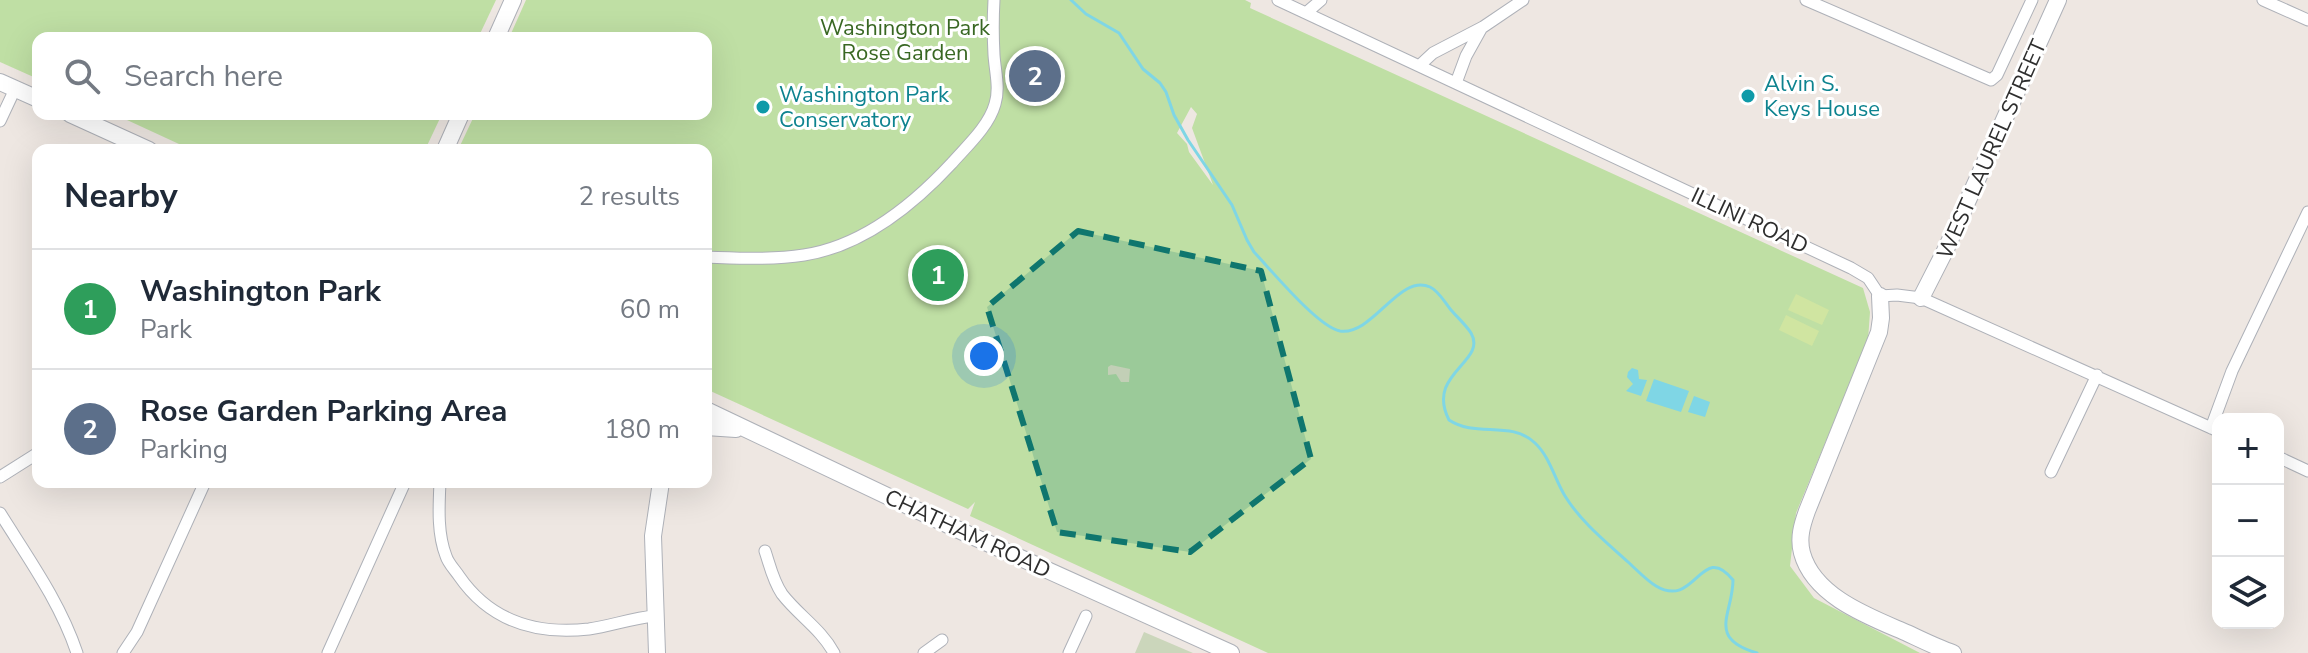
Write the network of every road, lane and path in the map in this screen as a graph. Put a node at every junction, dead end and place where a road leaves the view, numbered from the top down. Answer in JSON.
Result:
{"nodes":[{"id":1,"x":513,"y":0,"type":"edge"},
{"id":2,"x":994,"y":0,"type":"edge"},
{"id":3,"x":1278,"y":0,"type":"edge"},
{"id":4,"x":1321,"y":0,"type":"edge"},
{"id":5,"x":1523,"y":0,"type":"edge"},
{"id":6,"x":1806,"y":0,"type":"edge"},
{"id":7,"x":2032,"y":0,"type":"edge"},
{"id":8,"x":2058,"y":0,"type":"edge"},
{"id":9,"x":2263,"y":0,"type":"edge"},
{"id":10,"x":1306,"y":13,"type":"junction"},
{"id":11,"x":2308,"y":20,"type":"edge"},
{"id":12,"x":1483,"y":27,"type":"junction"},
{"id":13,"x":499,"y":32,"type":"edge"},
{"id":14,"x":1419,"y":66,"type":"junction"},
{"id":15,"x":1456,"y":83,"type":"junction"},
{"id":16,"x":8,"y":86,"type":"edge"},
{"id":17,"x":32,"y":96,"type":"edge"},
{"id":18,"x":83,"y":120,"type":"edge"},
{"id":19,"x":459,"y":120,"type":"edge"},
{"id":20,"x":0,"y":121,"type":"edge"},
{"id":21,"x":136,"y":144,"type":"edge"},
{"id":22,"x":450,"y":144,"type":"edge"},
{"id":23,"x":2308,"y":212,"type":"edge"},
{"id":24,"x":712,"y":257,"type":"edge"},
{"id":25,"x":1880,"y":296,"type":"junction"},
{"id":26,"x":1921,"y":298,"type":"junction"},
{"id":27,"x":2097,"y":375,"type":"junction"},
{"id":28,"x":712,"y":413,"type":"edge"},
{"id":29,"x":2219,"y":413,"type":"edge"},
{"id":30,"x":712,"y":427,"type":"edge"},
{"id":31,"x":2212,"y":428,"type":"edge"},
{"id":32,"x":748,"y":430,"type":"junction"},
{"id":33,"x":32,"y":457,"type":"edge"},
{"id":34,"x":2284,"y":460,"type":"edge"},
{"id":35,"x":2308,"y":471,"type":"edge"},
{"id":36,"x":2051,"y":472,"type":"dead end"},
{"id":37,"x":0,"y":477,"type":"edge"},
{"id":38,"x":202,"y":488,"type":"edge"},
{"id":39,"x":402,"y":488,"type":"edge"},
{"id":40,"x":440,"y":488,"type":"edge"},
{"id":41,"x":660,"y":488,"type":"edge"},
{"id":42,"x":668,"y":488,"type":"edge"},
{"id":43,"x":656,"y":510,"type":"junction"},
{"id":44,"x":0,"y":513,"type":"edge"},
{"id":45,"x":765,"y":551,"type":"dead end"},
{"id":46,"x":655,"y":616,"type":"junction"},
{"id":47,"x":1086,"y":616,"type":"dead end"},
{"id":48,"x":942,"y":640,"type":"dead end"},
{"id":49,"x":77,"y":653,"type":"edge"},
{"id":50,"x":123,"y":653,"type":"edge"},
{"id":51,"x":328,"y":653,"type":"edge"},
{"id":52,"x":657,"y":653,"type":"edge"},
{"id":53,"x":834,"y":653,"type":"edge"},
{"id":54,"x":924,"y":653,"type":"edge"},
{"id":55,"x":1069,"y":653,"type":"edge"},
{"id":56,"x":1231,"y":653,"type":"edge"},
{"id":57,"x":1953,"y":653,"type":"edge"}],
"edges":[{"from":1,"to":13,"type":"street"},
{"from":2,"to":24,"type":"street"},
{"from":3,"to":10,"type":"street","name":"ILLINI ROAD"},
{"from":4,"to":10,"type":"street"},
{"from":5,"to":12,"type":"street"},
{"from":6,"to":7,"type":"street","name":"WEST LAUREL STREET"},
{"from":8,"to":26,"type":"street","name":"WEST LAUREL STREET"},
{"from":9,"to":11,"type":"street"},
{"from":10,"to":14,"type":"street","name":"ILLINI ROAD"},
{"from":12,"to":14,"type":"street"},
{"from":12,"to":15,"type":"street"},
{"from":14,"to":15,"type":"street","name":"ILLINI ROAD"},
{"from":15,"to":25,"type":"street","name":"ILLINI ROAD"},
{"from":16,"to":17,"type":"street"},
{"from":16,"to":20,"type":"street"},
{"from":18,"to":21,"type":"street"},
{"from":19,"to":22,"type":"street"},
{"from":23,"to":29,"type":"street"},
{"from":25,"to":26,"type":"street"},
{"from":25,"to":57,"type":"street"},
{"from":26,"to":27,"type":"street"},
{"from":27,"to":31,"type":"street"},
{"from":27,"to":36,"type":"street"},
{"from":28,"to":32,"type":"street","name":"CHATHAM ROAD"},
{"from":30,"to":32,"type":"street"},
{"from":32,"to":56,"type":"street","name":"CHATHAM ROAD"},
{"from":33,"to":37,"type":"street"},
{"from":34,"to":35,"type":"street"},
{"from":38,"to":50,"type":"street"},
{"from":39,"to":51,"type":"street"},
{"from":40,"to":46,"type":"street"},
{"from":41,"to":43,"type":"street"},
{"from":42,"to":43,"type":"street"},
{"from":43,"to":46,"type":"street"},
{"from":44,"to":49,"type":"street"},
{"from":45,"to":53,"type":"street"},
{"from":46,"to":52,"type":"street"},
{"from":47,"to":55,"type":"street"},
{"from":48,"to":54,"type":"street"}]}
